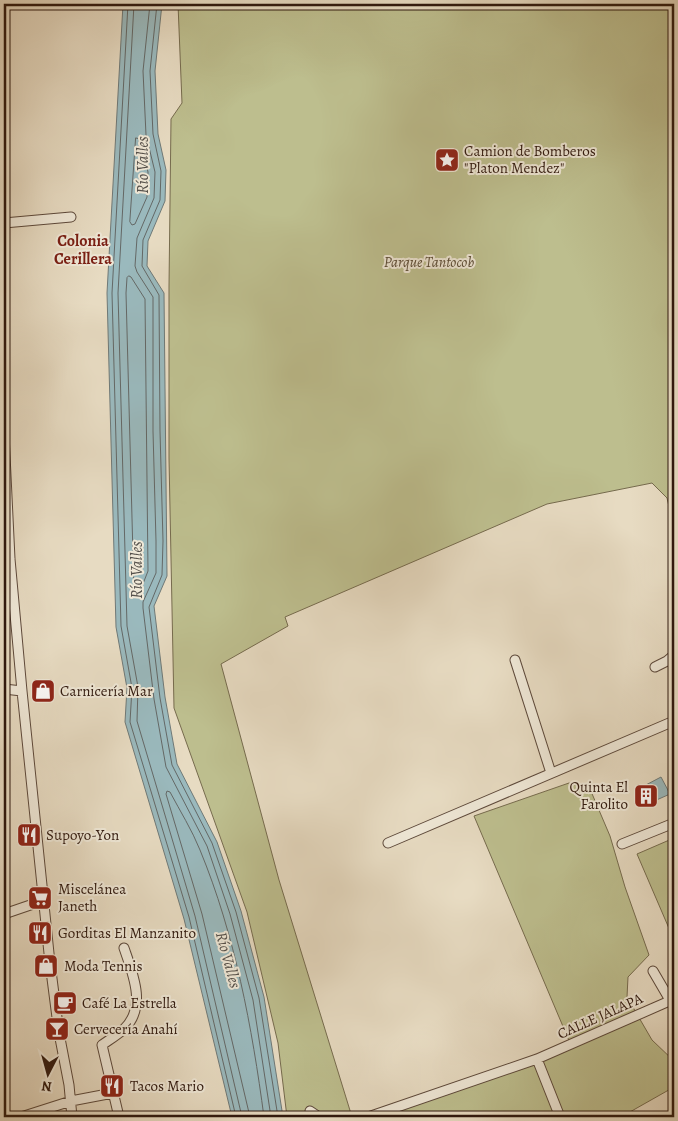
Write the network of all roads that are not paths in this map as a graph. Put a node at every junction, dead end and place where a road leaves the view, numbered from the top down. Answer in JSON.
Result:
{"nodes":[{"id":1,"x":71,"y":217,"type":"dead end"},
{"id":2,"x":4,"y":223,"type":"edge"},
{"id":3,"x":4,"y":434,"type":"edge"},
{"id":4,"x":7,"y":558,"type":"edge"},
{"id":5,"x":674,"y":655,"type":"edge"},
{"id":6,"x":514,"y":660,"type":"dead end"},
{"id":7,"x":654,"y":667,"type":"dead end"},
{"id":8,"x":4,"y":689,"type":"edge"},
{"id":9,"x":22,"y":691,"type":"junction"},
{"id":10,"x":674,"y":721,"type":"edge"},
{"id":11,"x":551,"y":773,"type":"junction"},
{"id":12,"x":674,"y":823,"type":"edge"},
{"id":13,"x":388,"y":843,"type":"dead end"},
{"id":14,"x":622,"y":844,"type":"dead end"},
{"id":15,"x":45,"y":900,"type":"junction"},
{"id":16,"x":4,"y":914,"type":"edge"},
{"id":17,"x":124,"y":948,"type":"dead end"},
{"id":18,"x":653,"y":971,"type":"dead end"},
{"id":19,"x":673,"y":1002,"type":"edge"},
{"id":20,"x":536,"y":1059,"type":"junction"},
{"id":21,"x":113,"y":1092,"type":"junction"},
{"id":22,"x":71,"y":1101,"type":"junction"},
{"id":23,"x":310,"y":1111,"type":"dead end"},
{"id":24,"x":21,"y":1117,"type":"edge"},
{"id":25,"x":72,"y":1117,"type":"edge"},
{"id":26,"x":119,"y":1117,"type":"edge"},
{"id":27,"x":319,"y":1117,"type":"edge"},
{"id":28,"x":368,"y":1117,"type":"edge"},
{"id":29,"x":560,"y":1117,"type":"edge"}],
"edges":[{"from":1,"to":2,"type":"street"},
{"from":3,"to":4,"type":"street"},
{"from":4,"to":9,"type":"street"},
{"from":5,"to":7,"type":"street"},
{"from":6,"to":11,"type":"street"},
{"from":8,"to":9,"type":"street"},
{"from":9,"to":15,"type":"street"},
{"from":10,"to":11,"type":"street"},
{"from":11,"to":13,"type":"street"},
{"from":12,"to":14,"type":"street"},
{"from":15,"to":16,"type":"street"},
{"from":15,"to":22,"type":"street"},
{"from":17,"to":21,"type":"street"},
{"from":18,"to":19,"type":"street"},
{"from":19,"to":20,"type":"street","name":"CALLE JALAPA"},
{"from":20,"to":28,"type":"street","name":"CALLE JALAPA"},
{"from":20,"to":29,"type":"street"},
{"from":21,"to":22,"type":"street"},
{"from":21,"to":26,"type":"street"},
{"from":22,"to":24,"type":"street"},
{"from":22,"to":25,"type":"street"},
{"from":23,"to":27,"type":"street"}]}
